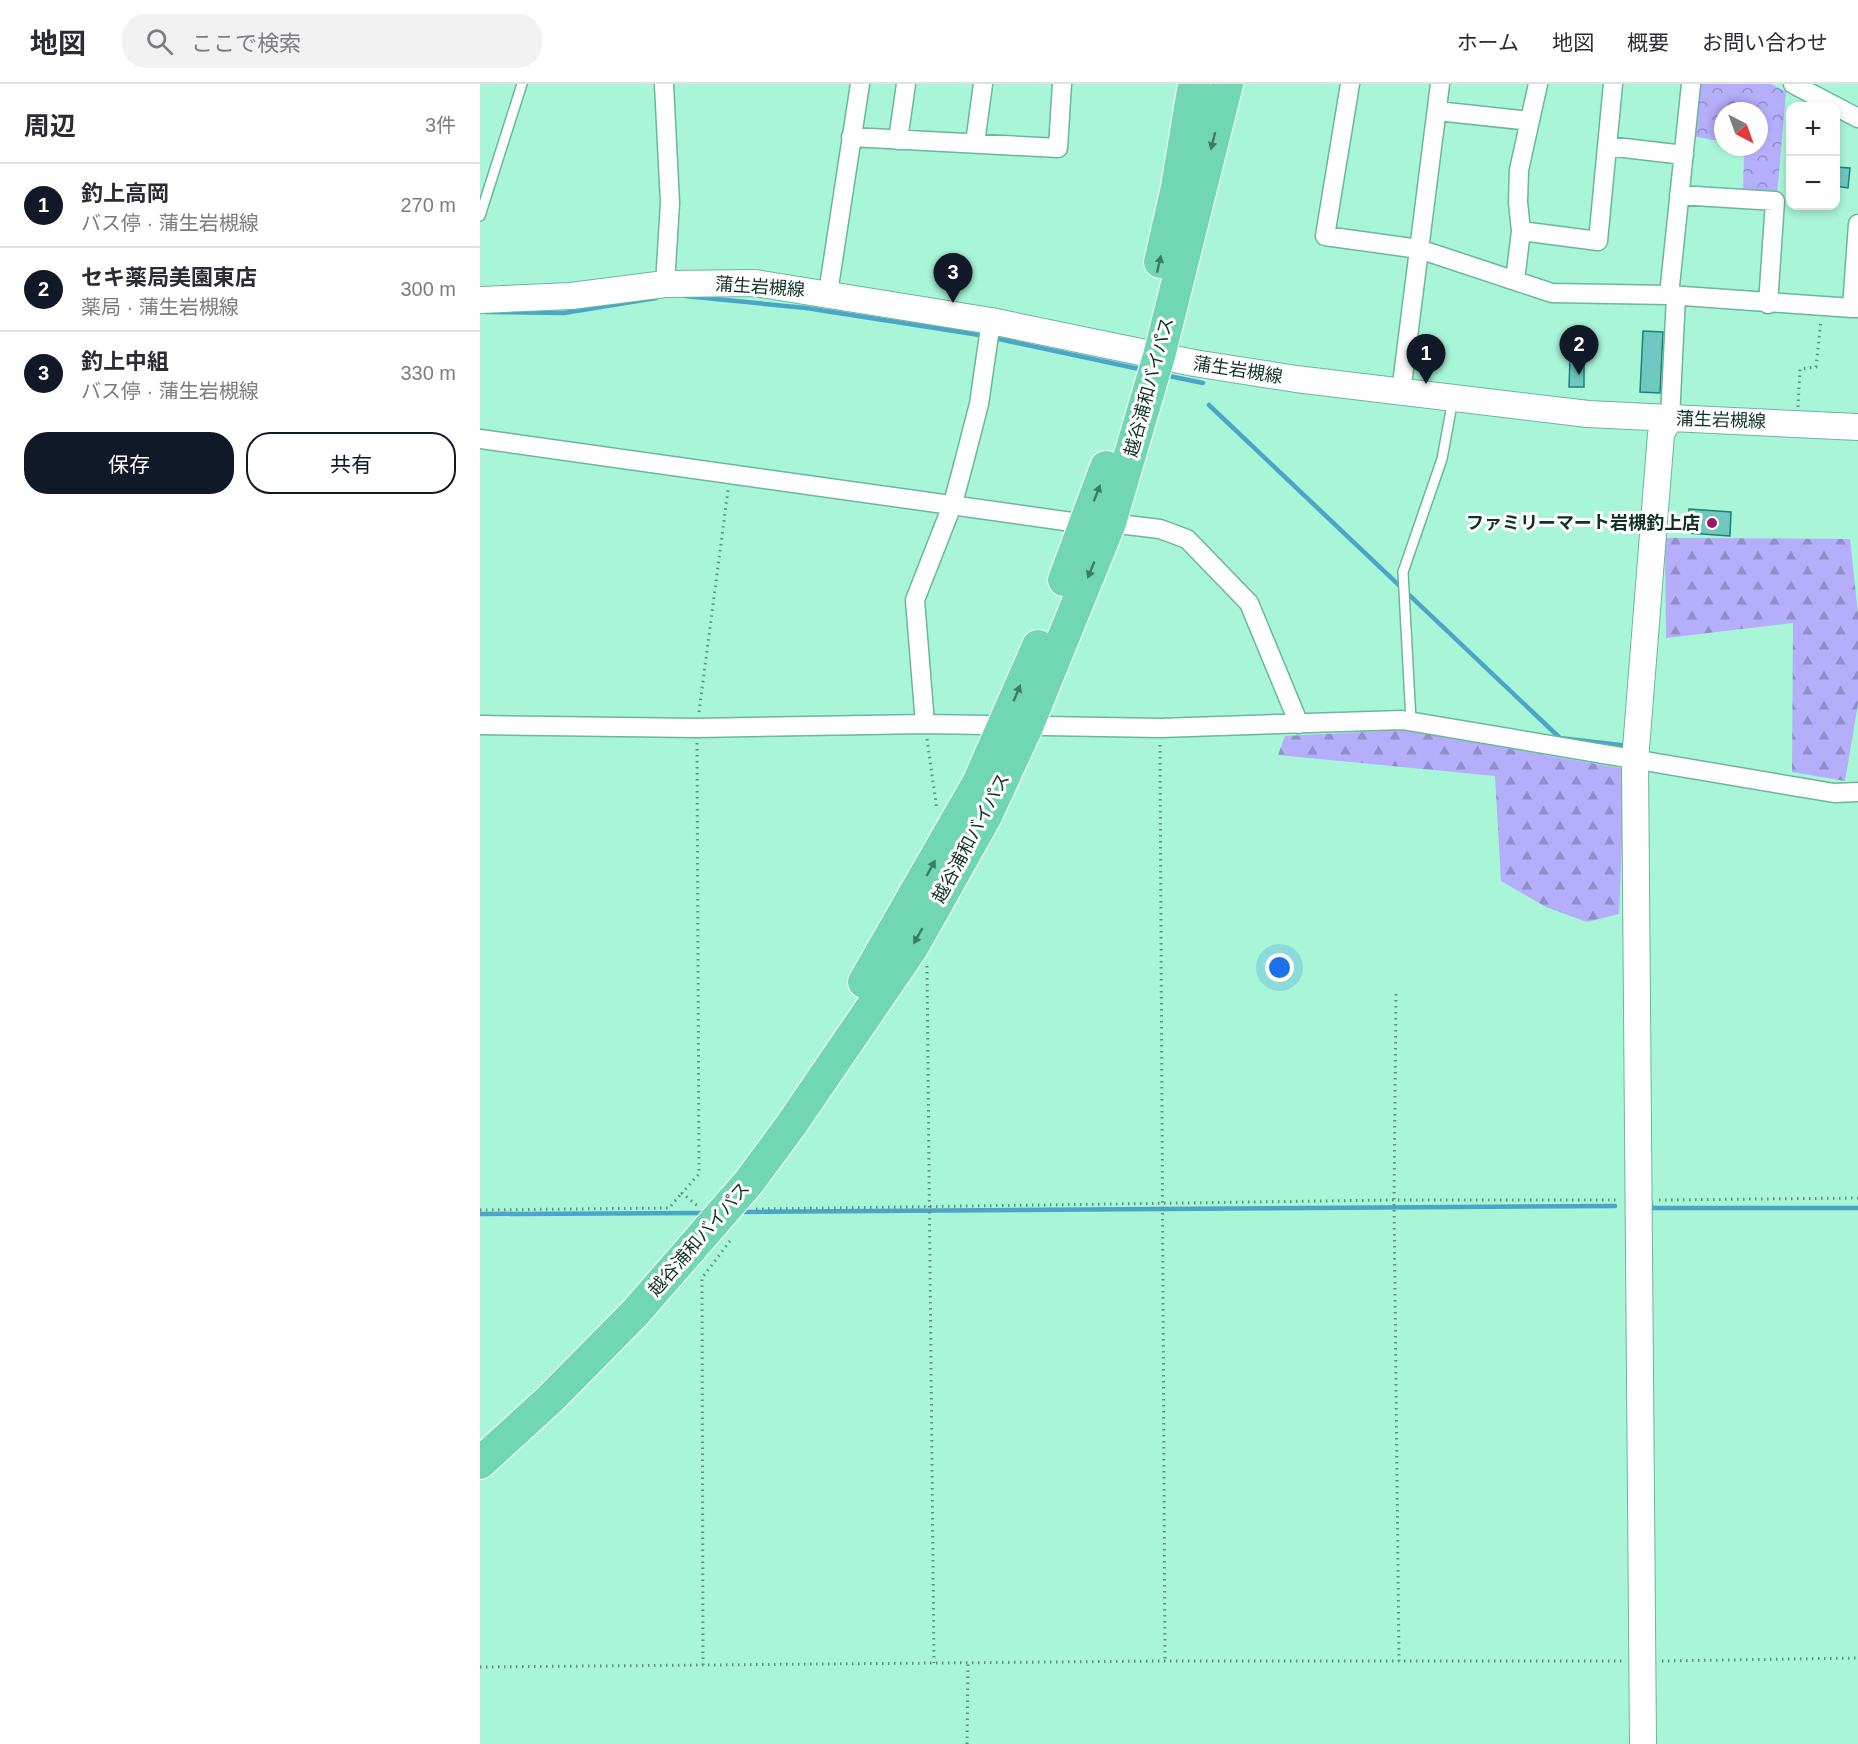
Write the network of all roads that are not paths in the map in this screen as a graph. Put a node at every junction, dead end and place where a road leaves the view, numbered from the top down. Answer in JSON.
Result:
{"nodes":[{"id":1,"x":522,"y":84,"type":"edge"},
{"id":2,"x":664,"y":84,"type":"edge"},
{"id":3,"x":860,"y":84,"type":"edge"},
{"id":4,"x":906,"y":84,"type":"edge"},
{"id":5,"x":983,"y":84,"type":"edge"},
{"id":6,"x":1062,"y":84,"type":"edge"},
{"id":7,"x":1194,"y":84,"type":"edge"},
{"id":8,"x":1227,"y":84,"type":"edge"},
{"id":9,"x":1350,"y":84,"type":"edge"},
{"id":10,"x":1440,"y":84,"type":"edge"},
{"id":11,"x":1538,"y":84,"type":"edge"},
{"id":12,"x":1613,"y":84,"type":"edge"},
{"id":13,"x":1691,"y":84,"type":"edge"},
{"id":14,"x":1793,"y":84,"type":"edge"},
{"id":15,"x":1437,"y":111,"type":"junction"},
{"id":16,"x":1858,"y":118,"type":"edge"},
{"id":17,"x":1530,"y":121,"type":"junction"},
{"id":18,"x":851,"y":137,"type":"junction"},
{"id":19,"x":898,"y":140,"type":"junction"},
{"id":20,"x":975,"y":143,"type":"junction"},
{"id":21,"x":1607,"y":146,"type":"junction"},
{"id":22,"x":1684,"y":155,"type":"junction"},
{"id":23,"x":1679,"y":195,"type":"junction"},
{"id":24,"x":480,"y":216,"type":"edge"},
{"id":25,"x":1858,"y":224,"type":"edge"},
{"id":26,"x":1521,"y":231,"type":"junction"},
{"id":27,"x":1419,"y":249,"type":"junction"},
{"id":28,"x":1515,"y":280,"type":"junction"},
{"id":29,"x":665,"y":284,"type":"junction"},
{"id":30,"x":828,"y":293,"type":"junction"},
{"id":31,"x":1673,"y":296,"type":"junction"},
{"id":32,"x":480,"y":300,"type":"edge"},
{"id":33,"x":1768,"y":304,"type":"junction"},
{"id":34,"x":1855,"y":308,"type":"edge"},
{"id":35,"x":991,"y":321,"type":"junction"},
{"id":36,"x":1148,"y":354,"type":"junction"},
{"id":37,"x":1401,"y":392,"type":"junction"},
{"id":38,"x":1454,"y":398,"type":"junction"},
{"id":39,"x":1670,"y":418,"type":"junction"},
{"id":40,"x":1858,"y":427,"type":"edge"},
{"id":41,"x":480,"y":439,"type":"edge"},
{"id":42,"x":953,"y":503,"type":"junction"},
{"id":43,"x":1098,"y":524,"type":"junction"},
{"id":44,"x":1411,"y":721,"type":"junction"},
{"id":45,"x":925,"y":724,"type":"junction"},
{"id":46,"x":1299,"y":724,"type":"junction"},
{"id":47,"x":480,"y":725,"type":"edge"},
{"id":48,"x":1015,"y":727,"type":"junction"},
{"id":49,"x":1635,"y":761,"type":"junction"},
{"id":50,"x":1858,"y":792,"type":"edge"},
{"id":51,"x":699,"y":1208,"type":"junction"},
{"id":52,"x":480,"y":1438,"type":"edge"},
{"id":53,"x":480,"y":1463,"type":"edge"},
{"id":54,"x":1643,"y":1744,"type":"edge"}],
"edges":[{"from":1,"to":24,"type":"lane"},
{"from":2,"to":29,"type":"street"},
{"from":3,"to":18,"type":"street"},
{"from":4,"to":19,"type":"street"},
{"from":5,"to":20,"type":"street"},
{"from":6,"to":20,"type":"street"},
{"from":36,"to":7,"type":"highway","name":"越谷浦和バイパス","one_way":true},
{"from":8,"to":36,"type":"highway","name":"越谷浦和バイパス","one_way":true},
{"from":9,"to":27,"type":"street"},
{"from":10,"to":15,"type":"street"},
{"from":11,"to":17,"type":"street"},
{"from":12,"to":21,"type":"street"},
{"from":13,"to":22,"type":"street"},
{"from":14,"to":16,"type":"street"},
{"from":15,"to":17,"type":"street"},
{"from":15,"to":27,"type":"street"},
{"from":17,"to":26,"type":"street"},
{"from":18,"to":19,"type":"street"},
{"from":18,"to":30,"type":"street"},
{"from":19,"to":20,"type":"street"},
{"from":21,"to":22,"type":"street"},
{"from":21,"to":26,"type":"street"},
{"from":22,"to":23,"type":"street"},
{"from":23,"to":31,"type":"street"},
{"from":23,"to":33,"type":"street"},
{"from":25,"to":34,"type":"street"},
{"from":26,"to":28,"type":"street"},
{"from":27,"to":28,"type":"street"},
{"from":27,"to":37,"type":"street"},
{"from":28,"to":31,"type":"street"},
{"from":29,"to":30,"type":"main road","name":"蒲生岩槻線"},
{"from":29,"to":32,"type":"main road","name":"蒲生岩槻線"},
{"from":30,"to":35,"type":"main road","name":"蒲生岩槻線"},
{"from":31,"to":33,"type":"street"},
{"from":31,"to":39,"type":"street"},
{"from":33,"to":34,"type":"street"},
{"from":35,"to":36,"type":"main road","name":"蒲生岩槻線"},
{"from":35,"to":42,"type":"street"},
{"from":36,"to":37,"type":"main road","name":"蒲生岩槻線"},
{"from":36,"to":43,"type":"highway","name":"越谷浦和バイパス"},
{"from":37,"to":38,"type":"main road","name":"蒲生岩槻線"},
{"from":38,"to":39,"type":"main road","name":"蒲生岩槻線"},
{"from":38,"to":44,"type":"lane"},
{"from":39,"to":40,"type":"main road","name":"蒲生岩槻線"},
{"from":39,"to":49,"type":"main road"},
{"from":41,"to":42,"type":"street"},
{"from":42,"to":43,"type":"street"},
{"from":42,"to":45,"type":"street"},
{"from":43,"to":46,"type":"street"},
{"from":43,"to":48,"type":"highway","name":"越谷浦和バイパス"},
{"from":44,"to":46,"type":"street"},
{"from":44,"to":49,"type":"street"},
{"from":45,"to":47,"type":"street"},
{"from":45,"to":48,"type":"street"},
{"from":46,"to":48,"type":"street"},
{"from":51,"to":48,"type":"highway","name":"越谷浦和バイパス","one_way":true},
{"from":48,"to":51,"type":"highway","name":"越谷浦和バイパス","one_way":true},
{"from":49,"to":50,"type":"street"},
{"from":49,"to":54,"type":"main road"},
{"from":51,"to":52,"type":"highway","name":"越谷浦和バイパス"},
{"from":51,"to":53,"type":"highway","name":"越谷浦和バイパス"}]}
